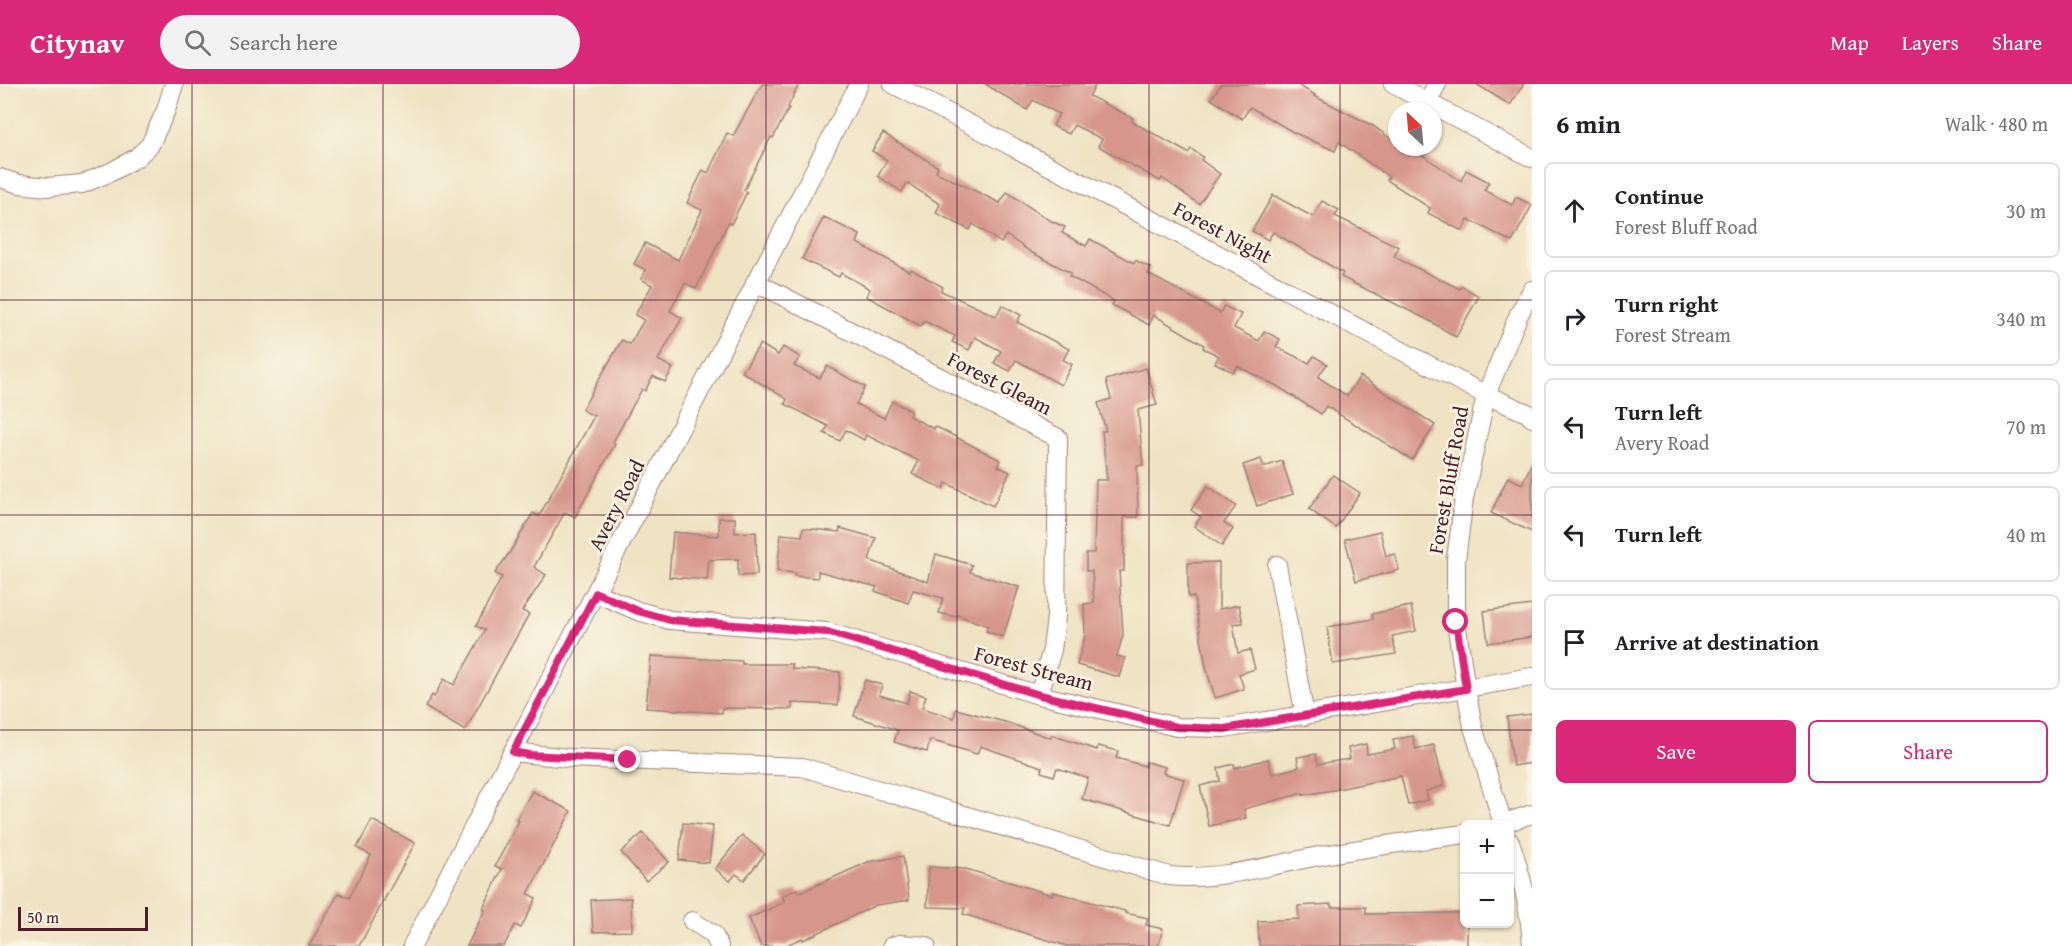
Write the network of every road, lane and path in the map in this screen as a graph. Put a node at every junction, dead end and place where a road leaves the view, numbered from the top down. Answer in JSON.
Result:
{"nodes":[{"id":1,"x":174,"y":84,"type":"edge"},
{"id":2,"x":859,"y":84,"type":"edge"},
{"id":3,"x":893,"y":84,"type":"edge"},
{"id":4,"x":1392,"y":84,"type":"edge"},
{"id":5,"x":1437,"y":84,"type":"edge"},
{"id":6,"x":1427,"y":102,"type":"joint"},
{"id":7,"x":1442,"y":110,"type":"edge"},
{"id":8,"x":1532,"y":158,"type":"edge"},
{"id":9,"x":0,"y":178,"type":"edge"},
{"id":10,"x":755,"y":282,"type":"junction"},
{"id":11,"x":1532,"y":290,"type":"edge"},
{"id":12,"x":1486,"y":395,"type":"junction"},
{"id":13,"x":1532,"y":418,"type":"edge"},
{"id":14,"x":1277,"y":565,"type":"dead end"},
{"id":15,"x":596,"y":593,"type":"junction"},
{"id":16,"x":1532,"y":677,"type":"edge"},
{"id":17,"x":1466,"y":689,"type":"junction"},
{"id":18,"x":1040,"y":695,"type":"junction"},
{"id":19,"x":1305,"y":716,"type":"junction"},
{"id":20,"x":513,"y":752,"type":"junction"},
{"id":21,"x":1532,"y":814,"type":"edge"},
{"id":22,"x":1502,"y":820,"type":"edge"},
{"id":23,"x":1514,"y":820,"type":"edge"},
{"id":24,"x":1460,"y":835,"type":"edge"},
{"id":25,"x":1514,"y":857,"type":"edge"},
{"id":26,"x":692,"y":921,"type":"dead end"},
{"id":27,"x":412,"y":946,"type":"edge"},
{"id":28,"x":719,"y":946,"type":"edge"},
{"id":29,"x":892,"y":946,"type":"edge"},
{"id":30,"x":926,"y":946,"type":"edge"},
{"id":31,"x":1532,"y":946,"type":"edge"}],
"edges":[{"from":1,"to":9,"type":"street"},
{"from":2,"to":10,"type":"street","name":"Avery Road"},
{"from":3,"to":12,"type":"street","name":"Forest Night"},
{"from":4,"to":6,"type":"street"},
{"from":5,"to":6,"type":"street"},
{"from":7,"to":8,"type":"street"},
{"from":10,"to":15,"type":"street","name":"Avery Road"},
{"from":10,"to":18,"type":"street","name":"Forest Gleam"},
{"from":11,"to":12,"type":"street","name":"Forest Bluff Road"},
{"from":12,"to":13,"type":"street","name":"Forest Night"},
{"from":12,"to":17,"type":"street","name":"Forest Bluff Road"},
{"from":14,"to":19,"type":"street"},
{"from":15,"to":18,"type":"street","name":"Forest Stream"},
{"from":15,"to":20,"type":"street","name":"Avery Road"},
{"from":16,"to":17,"type":"street","name":"Forest Stream"},
{"from":17,"to":19,"type":"street","name":"Forest Stream"},
{"from":17,"to":22,"type":"street","name":"Forest Bluff Road"},
{"from":18,"to":19,"type":"street","name":"Forest Stream"},
{"from":20,"to":24,"type":"street"},
{"from":20,"to":27,"type":"street","name":"Avery Road"},
{"from":21,"to":23,"type":"street"},
{"from":25,"to":31,"type":"street"},
{"from":26,"to":28,"type":"street"},
{"from":29,"to":30,"type":"street"}]}
